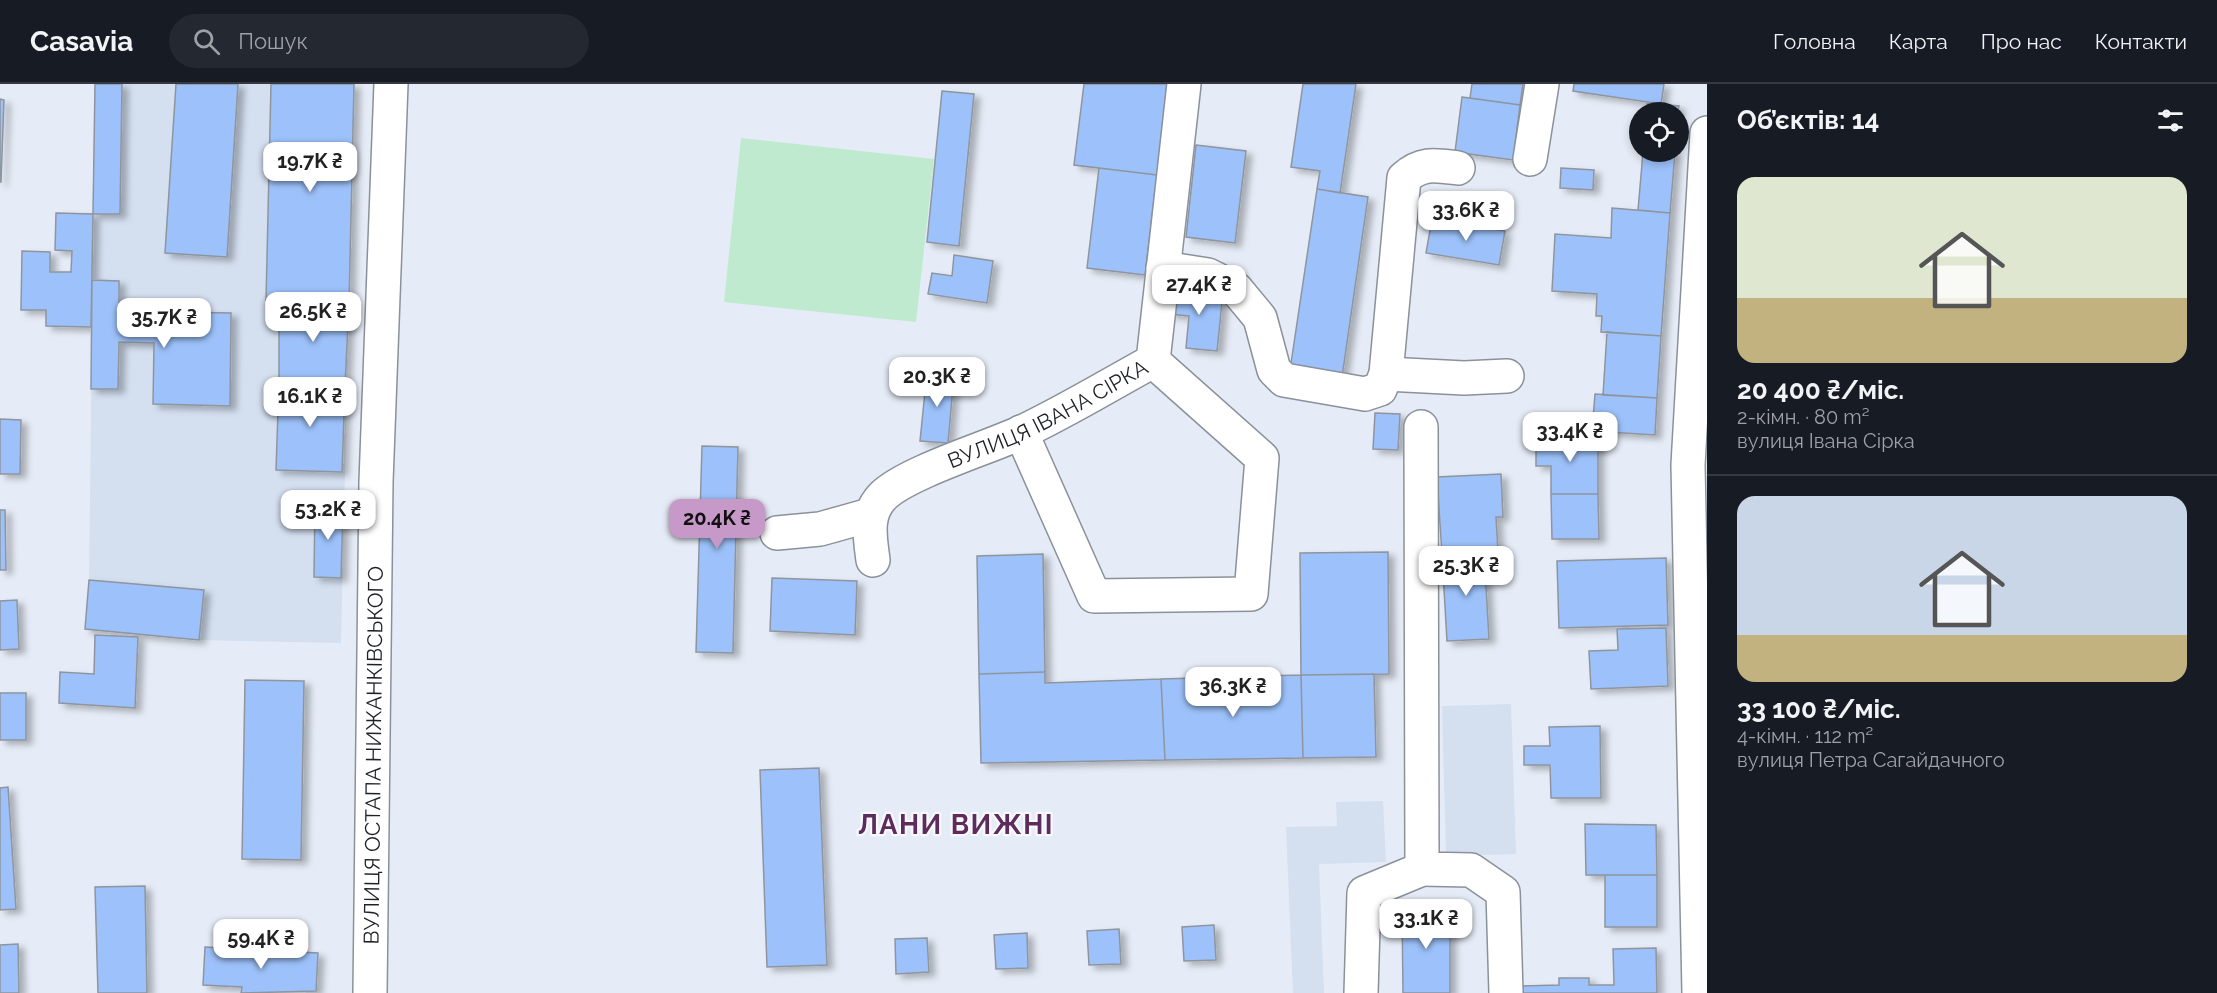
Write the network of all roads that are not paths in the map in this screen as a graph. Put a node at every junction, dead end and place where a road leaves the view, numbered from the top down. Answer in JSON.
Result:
{"nodes":[{"id":1,"x":391,"y":84,"type":"edge"},
{"id":2,"x":1184,"y":84,"type":"edge"},
{"id":3,"x":1542,"y":84,"type":"edge"},
{"id":4,"x":1707,"y":133,"type":"edge"},
{"id":5,"x":1530,"y":159,"type":"dead end"},
{"id":6,"x":1458,"y":168,"type":"dead end"},
{"id":7,"x":1163,"y":268,"type":"junction"},
{"id":8,"x":1153,"y":361,"type":"junction"},
{"id":9,"x":1386,"y":374,"type":"junction"},
{"id":10,"x":1507,"y":375,"type":"dead end"},
{"id":11,"x":1421,"y":427,"type":"dead end"},
{"id":12,"x":1021,"y":432,"type":"junction"},
{"id":13,"x":870,"y":515,"type":"junction"},
{"id":14,"x":777,"y":533,"type":"dead end"},
{"id":15,"x":873,"y":560,"type":"dead end"},
{"id":16,"x":1422,"y":869,"type":"junction"},
{"id":17,"x":370,"y":993,"type":"edge"},
{"id":18,"x":1361,"y":993,"type":"edge"},
{"id":19,"x":1506,"y":993,"type":"edge"},
{"id":20,"x":1699,"y":993,"type":"edge"}],
"edges":[{"from":1,"to":17,"type":"street","name":"ВУЛИЦЯ ОСТАПА НИЖАНКІВСЬКОГО"},
{"from":2,"to":7,"type":"street","name":"ВУЛИЦЯ ІВАНА СІРКА"},
{"from":3,"to":5,"type":"street"},
{"from":4,"to":20,"type":"street"},
{"from":6,"to":9,"type":"street"},
{"from":7,"to":8,"type":"street","name":"ВУЛИЦЯ ІВАНА СІРКА"},
{"from":7,"to":9,"type":"street"},
{"from":8,"to":12,"type":"street","name":"ВУЛИЦЯ ІВАНА СІРКА"},
{"from":8,"to":12,"type":"street"},
{"from":9,"to":10,"type":"street"},
{"from":11,"to":16,"type":"street"},
{"from":12,"to":13,"type":"street","name":"ВУЛИЦЯ ІВАНА СІРКА"},
{"from":13,"to":14,"type":"street"},
{"from":13,"to":15,"type":"street"},
{"from":16,"to":18,"type":"street"},
{"from":16,"to":19,"type":"street"}]}
